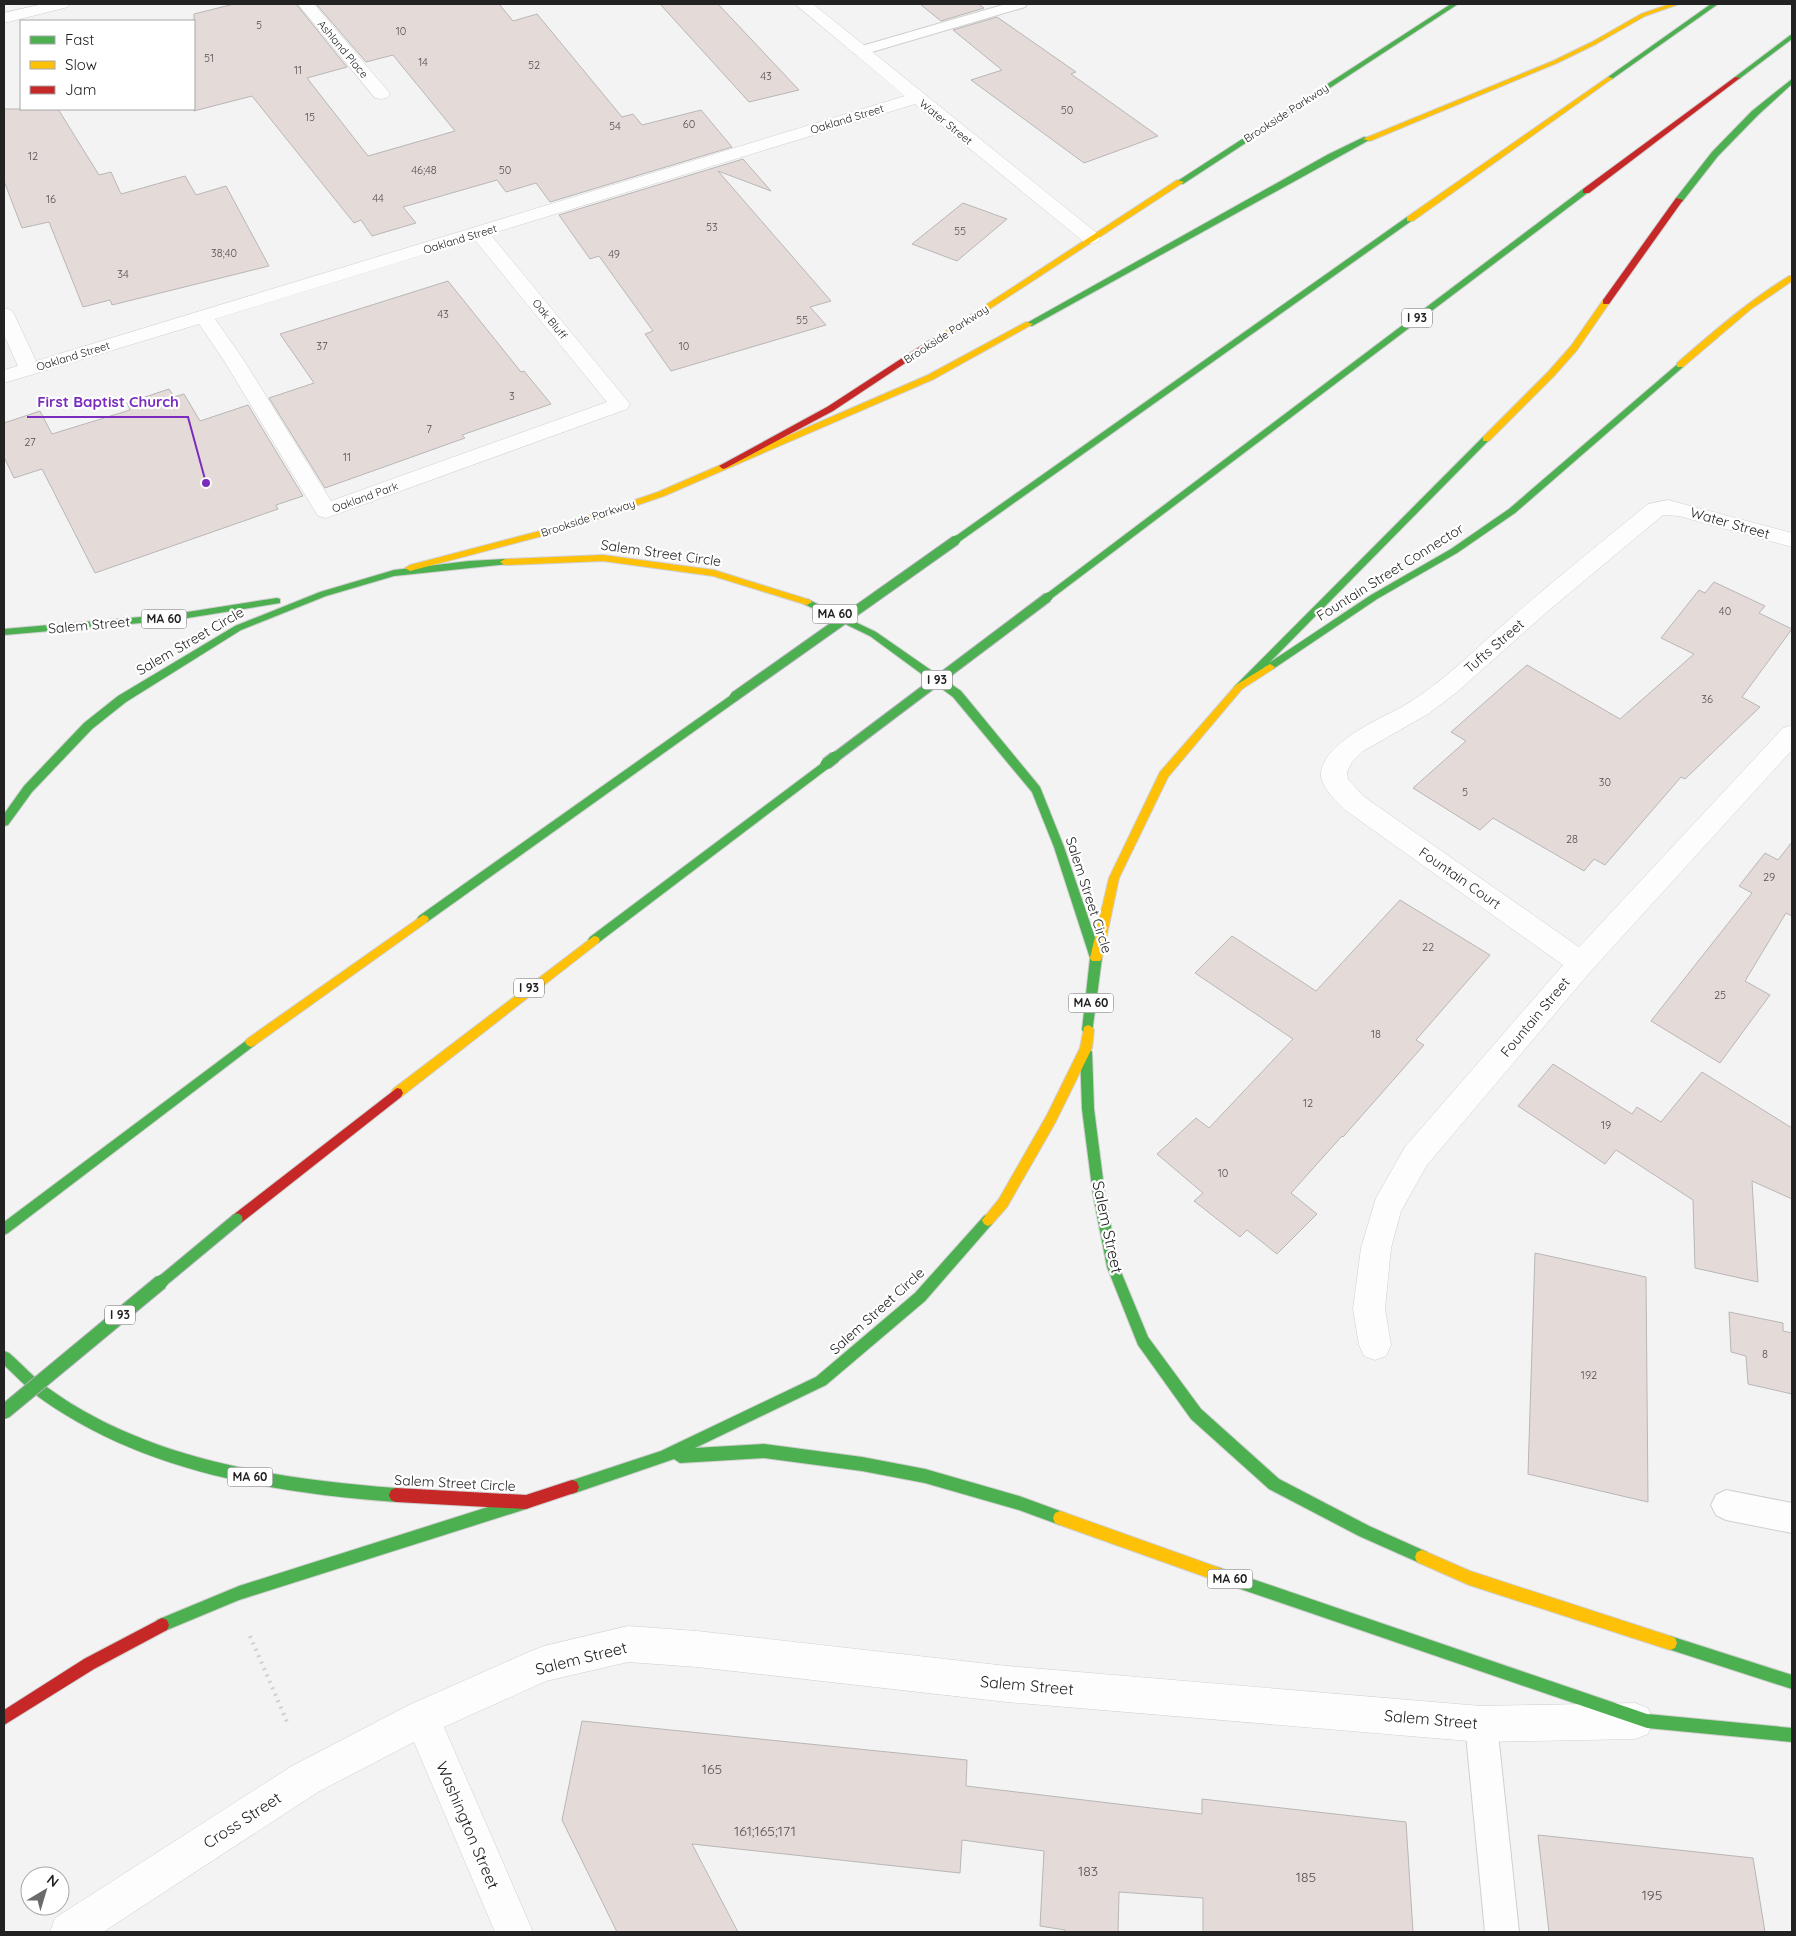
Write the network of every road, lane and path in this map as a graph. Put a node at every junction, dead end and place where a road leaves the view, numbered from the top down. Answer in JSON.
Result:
{"nodes":[{"id":1,"x":62,"y":4,"type":"edge"},
{"id":2,"x":306,"y":4,"type":"edge"},
{"id":3,"x":803,"y":4,"type":"edge"},
{"id":4,"x":1020,"y":4,"type":"edge"},
{"id":5,"x":1455,"y":4,"type":"edge"},
{"id":6,"x":1676,"y":4,"type":"edge"},
{"id":7,"x":1715,"y":4,"type":"edge"},
{"id":8,"x":4,"y":18,"type":"edge"},
{"id":9,"x":1790,"y":37,"type":"edge"},
{"id":10,"x":860,"y":51,"type":"junction"},
{"id":11,"x":1792,"y":82,"type":"edge"},
{"id":12,"x":381,"y":94,"type":"dead end"},
{"id":13,"x":916,"y":98,"type":"junction"},
{"id":14,"x":480,"y":233,"type":"junction"},
{"id":15,"x":1091,"y":238,"type":"junction"},
{"id":16,"x":1792,"y":278,"type":"edge"},
{"id":17,"x":4,"y":314,"type":"edge"},
{"id":18,"x":204,"y":317,"type":"junction"},
{"id":19,"x":30,"y":370,"type":"junction"},
{"id":20,"x":4,"y":377,"type":"edge"},
{"id":21,"x":619,"y":405,"type":"joint"},
{"id":22,"x":716,"y":470,"type":"junction"},
{"id":23,"x":1668,"y":507,"type":"joint"},
{"id":24,"x":1792,"y":540,"type":"edge"},
{"id":25,"x":394,"y":573,"type":"junction"},
{"id":26,"x":323,"y":594,"type":"junction"},
{"id":27,"x":4,"y":632,"type":"edge"},
{"id":28,"x":1239,"y":687,"type":"junction"},
{"id":29,"x":1792,"y":734,"type":"edge"},
{"id":30,"x":1341,"y":790,"type":"joint"},
{"id":31,"x":4,"y":822,"type":"edge"},
{"id":32,"x":1096,"y":958,"type":"junction"},
{"id":33,"x":1581,"y":963,"type":"junction"},
{"id":34,"x":1086,"y":1048,"type":"junction"},
{"id":35,"x":4,"y":1230,"type":"edge"},
{"id":36,"x":1375,"y":1345,"type":"dead end"},
{"id":37,"x":4,"y":1356,"type":"edge"},
{"id":38,"x":4,"y":1412,"type":"edge"},
{"id":39,"x":663,"y":1457,"type":"junction"},
{"id":40,"x":526,"y":1502,"type":"junction"},
{"id":41,"x":1726,"y":1505,"type":"dead end"},
{"id":42,"x":1792,"y":1518,"type":"edge"},
{"id":43,"x":250,"y":1636,"type":"dead end"},
{"id":44,"x":1792,"y":1682,"type":"edge"},
{"id":45,"x":4,"y":1718,"type":"edge"},
{"id":46,"x":422,"y":1718,"type":"junction"},
{"id":47,"x":1647,"y":1721,"type":"junction"},
{"id":48,"x":288,"y":1724,"type":"dead end"},
{"id":49,"x":1482,"y":1724,"type":"junction"},
{"id":50,"x":1792,"y":1735,"type":"edge"},
{"id":51,"x":69,"y":1932,"type":"edge"},
{"id":52,"x":514,"y":1932,"type":"edge"},
{"id":53,"x":1502,"y":1932,"type":"edge"}],
"edges":[{"from":1,"to":8,"type":"street"},
{"from":2,"to":12,"type":"street","name":"Ashland Place"},
{"from":3,"to":10,"type":"street","name":"Water Street"},
{"from":4,"to":10,"type":"lane"},
{"from":5,"to":15,"type":"main road","name":"Brookside Parkway"},
{"from":6,"to":22,"type":"main road"},
{"from":7,"to":35,"type":"main road","bridge":true},
{"from":9,"to":38,"type":"main road","number":"I 93","bridge":true},
{"from":10,"to":13,"type":"street","name":"Water Street"},
{"from":11,"to":28,"type":"main road"},
{"from":13,"to":14,"type":"street","name":"Oakland Street"},
{"from":13,"to":15,"type":"street","name":"Water Street"},
{"from":14,"to":18,"type":"street","name":"Oakland Street"},
{"from":14,"to":21,"type":"street","name":"Oak Bluff"},
{"from":15,"to":22,"type":"main road","name":"Brookside Parkway"},
{"from":16,"to":28,"type":"main road","name":"Fountain Street Connector"},
{"from":17,"to":19,"type":"street"},
{"from":18,"to":19,"type":"street","name":"Oakland Street"},
{"from":18,"to":21,"type":"street","name":"Oakland Park"},
{"from":19,"to":20,"type":"street","name":"Oakland Street"},
{"from":22,"to":25,"type":"main road","name":"Brookside Parkway"},
{"from":23,"to":24,"type":"street","name":"Water Street"},
{"from":23,"to":30,"type":"street","name":"Tufts Street"},
{"from":25,"to":26,"type":"main road","name":"Salem Street Circle","number":"MA 60"},
{"from":25,"to":32,"type":"main road","name":"Salem Street Circle","number":"MA 60"},
{"from":26,"to":27,"type":"main road","name":"Salem Street","number":"MA 60"},
{"from":26,"to":31,"type":"main road","name":"Salem Street Circle"},
{"from":28,"to":32,"type":"main road","name":"Fountain Street Connector"},
{"from":29,"to":33,"type":"street","name":"Fountain Street"},
{"from":30,"to":33,"type":"street","name":"Fountain Court"},
{"from":32,"to":34,"type":"main road","name":"Salem Street Circle","number":"MA 60"},
{"from":33,"to":36,"type":"street","name":"Fountain Street"},
{"from":34,"to":39,"type":"main road","name":"Salem Street Circle"},
{"from":34,"to":44,"type":"main road","name":"Salem Street","number":"MA 60"},
{"from":37,"to":40,"type":"main road","name":"Salem Street Circle","number":"MA 60"},
{"from":39,"to":40,"type":"main road","name":"Salem Street Circle","number":"MA 60"},
{"from":39,"to":47,"type":"main road","name":"Salem Street","number":"MA 60"},
{"from":40,"to":45,"type":"main road"},
{"from":41,"to":42,"type":"lane"},
{"from":43,"to":48,"type":"path"},
{"from":46,"to":49,"type":"street","name":"Salem Street"},
{"from":46,"to":51,"type":"street","name":"Cross Street"},
{"from":46,"to":52,"type":"street","name":"Washington Street"},
{"from":47,"to":49,"type":"street","name":"Salem Street"},
{"from":47,"to":50,"type":"main road","name":"Salem Street","number":"MA 60"},
{"from":49,"to":53,"type":"lane"}]}
